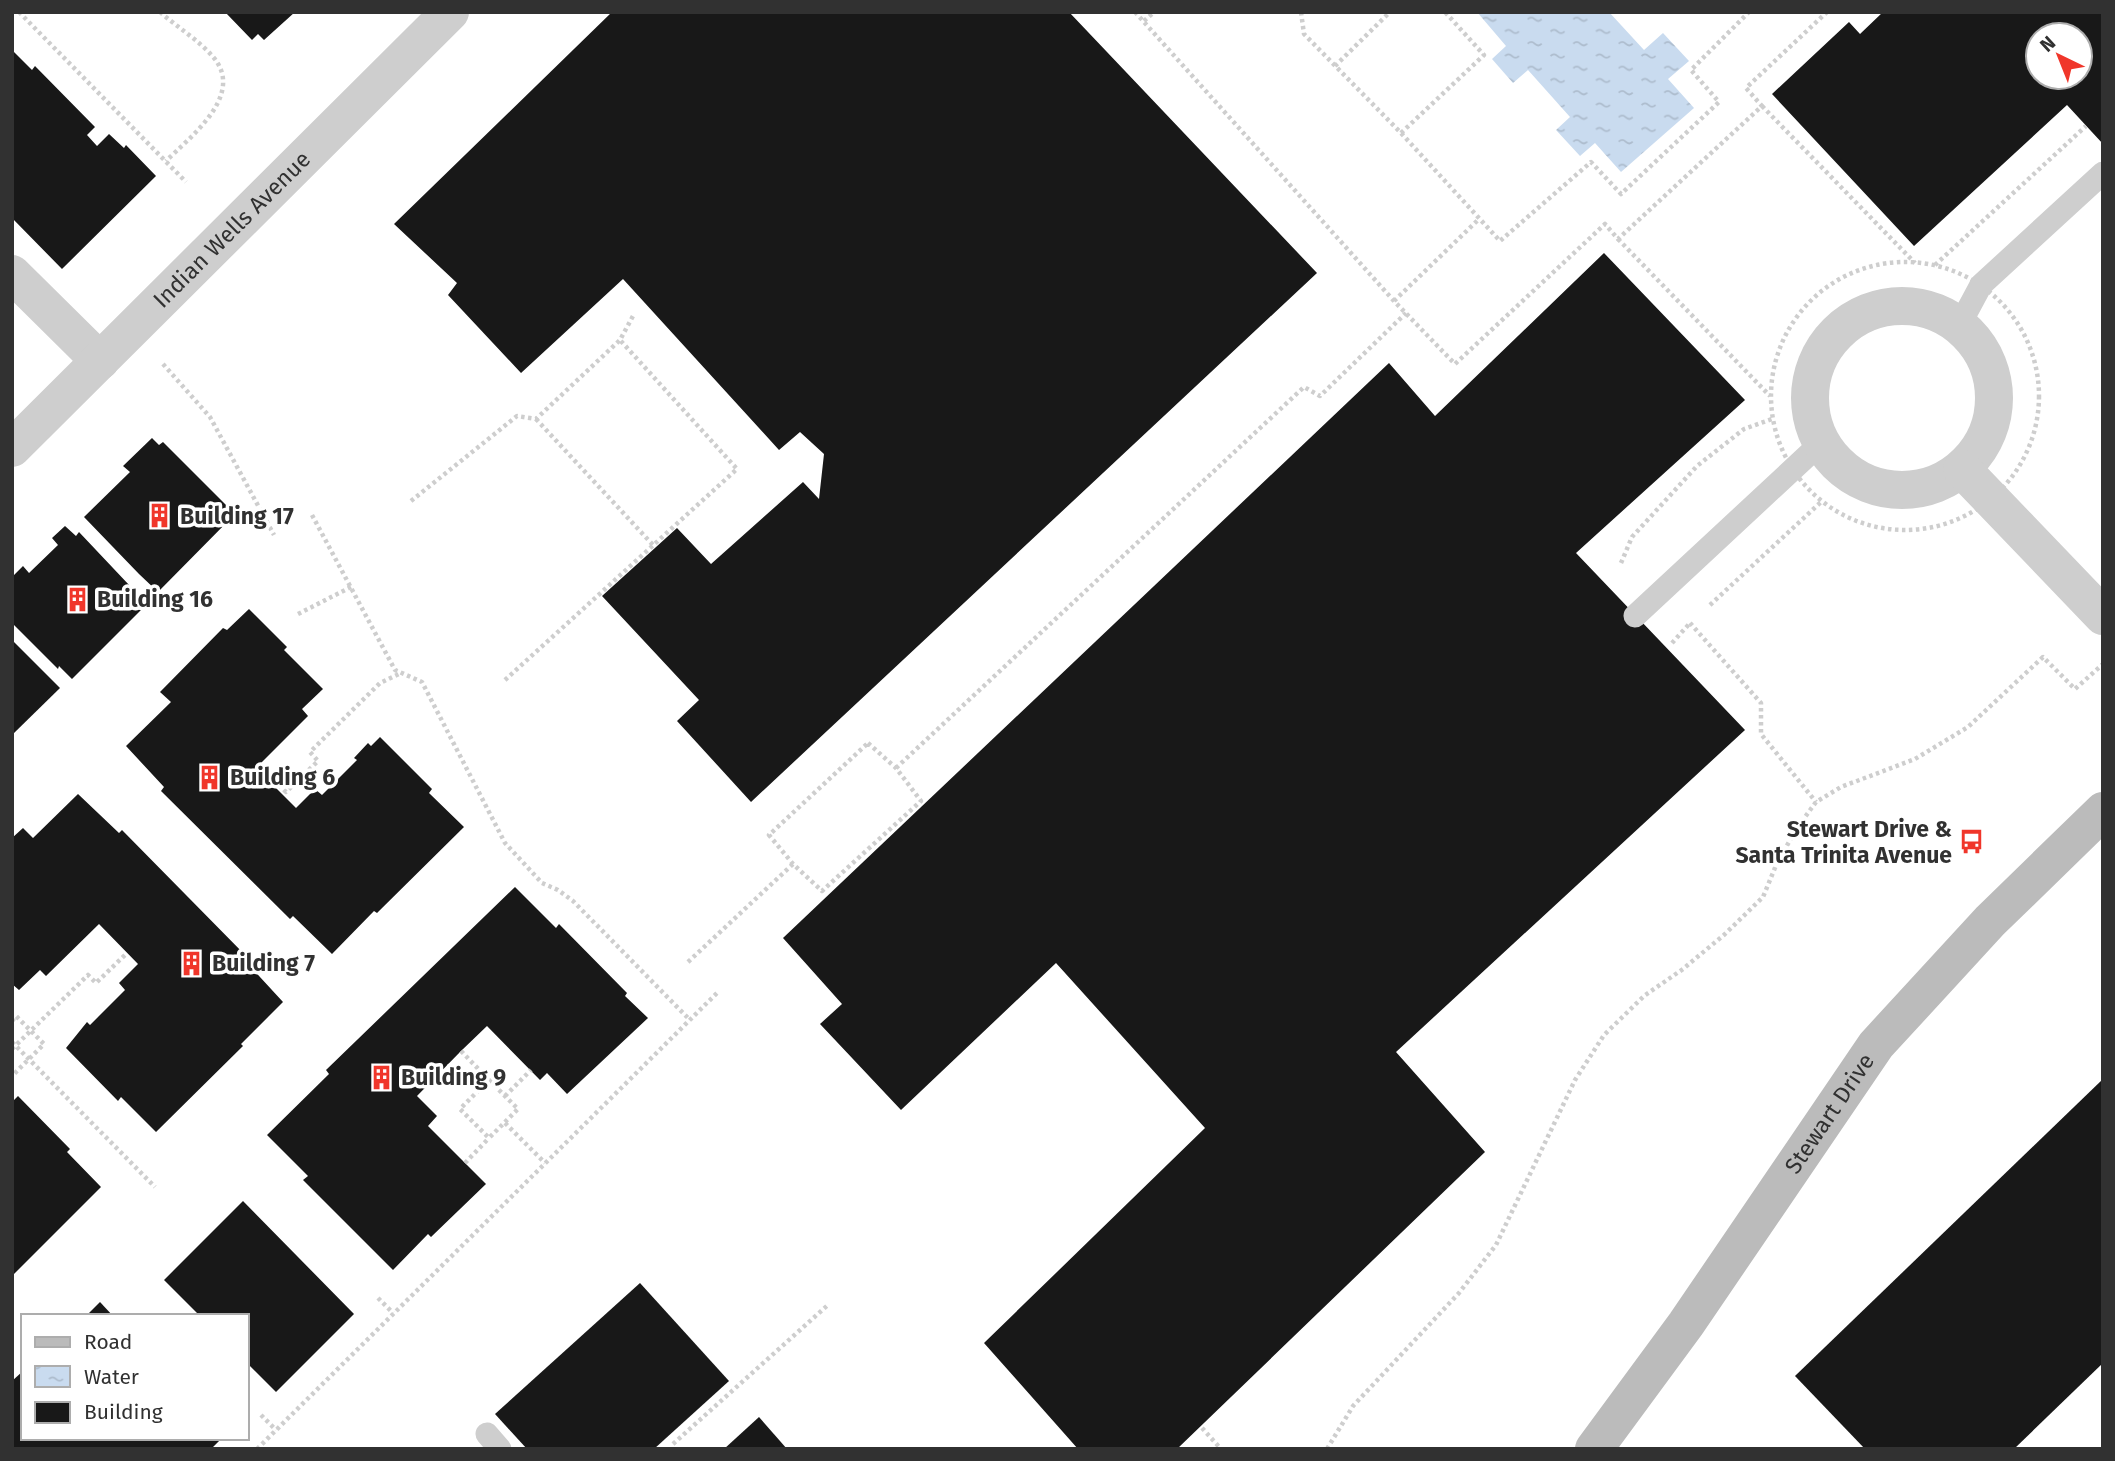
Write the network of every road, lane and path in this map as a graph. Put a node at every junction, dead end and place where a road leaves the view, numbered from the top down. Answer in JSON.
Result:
{"nodes":[{"id":1,"x":19,"y":12,"type":"edge"},
{"id":2,"x":160,"y":12,"type":"edge"},
{"id":3,"x":450,"y":12,"type":"edge"},
{"id":4,"x":1135,"y":12,"type":"edge"},
{"id":5,"x":1153,"y":12,"type":"edge"},
{"id":6,"x":1301,"y":12,"type":"edge"},
{"id":7,"x":1390,"y":12,"type":"edge"},
{"id":8,"x":1445,"y":12,"type":"edge"},
{"id":9,"x":1749,"y":12,"type":"edge"},
{"id":10,"x":1828,"y":12,"type":"edge"},
{"id":11,"x":1144,"y":21,"type":"junction"},
{"id":12,"x":1335,"y":66,"type":"junction"},
{"id":13,"x":1762,"y":106,"type":"junction"},
{"id":14,"x":2086,"y":126,"type":"dead end"},
{"id":15,"x":1401,"y":133,"type":"junction"},
{"id":16,"x":166,"y":161,"type":"junction"},
{"id":17,"x":2103,"y":173,"type":"edge"},
{"id":18,"x":186,"y":182,"type":"dead end"},
{"id":19,"x":1480,"y":219,"type":"junction"},
{"id":20,"x":1618,"y":239,"type":"junction"},
{"id":21,"x":1916,"y":262,"type":"junction"},
{"id":22,"x":1934,"y":265,"type":"junction"},
{"id":23,"x":12,"y":274,"type":"edge"},
{"id":24,"x":1981,"y":285,"type":"junction"},
{"id":25,"x":1394,"y":301,"type":"junction"},
{"id":26,"x":1406,"y":313,"type":"junction"},
{"id":27,"x":633,"y":316,"type":"dead end"},
{"id":28,"x":1959,"y":326,"type":"junction"},
{"id":29,"x":131,"y":330,"type":"junction"},
{"id":30,"x":620,"y":340,"type":"junction"},
{"id":31,"x":100,"y":361,"type":"junction"},
{"id":32,"x":1770,"y":396,"type":"junction"},
{"id":33,"x":536,"y":419,"type":"junction"},
{"id":34,"x":1772,"y":419,"type":"junction"},
{"id":35,"x":1821,"y":443,"type":"junction"},
{"id":36,"x":12,"y":448,"type":"edge"},
{"id":37,"x":1962,"y":469,"type":"junction"},
{"id":38,"x":1793,"y":471,"type":"junction"},
{"id":39,"x":1990,"y":499,"type":"junction"},
{"id":40,"x":411,"y":501,"type":"dead end"},
{"id":41,"x":1821,"y":502,"type":"junction"},
{"id":42,"x":313,"y":515,"type":"dead end"},
{"id":43,"x":274,"y":536,"type":"dead end"},
{"id":44,"x":653,"y":545,"type":"junction"},
{"id":45,"x":1621,"y":563,"type":"dead end"},
{"id":46,"x":351,"y":587,"type":"junction"},
{"id":47,"x":298,"y":614,"type":"dead end"},
{"id":48,"x":1700,"y":614,"type":"dead end"},
{"id":49,"x":1635,"y":616,"type":"dead end"},
{"id":50,"x":2103,"y":616,"type":"edge"},
{"id":51,"x":1672,"y":643,"type":"dead end"},
{"id":52,"x":2103,"y":664,"type":"edge"},
{"id":53,"x":402,"y":673,"type":"junction"},
{"id":54,"x":505,"y":680,"type":"dead end"},
{"id":55,"x":259,"y":765,"type":"dead end"},
{"id":56,"x":896,"y":768,"type":"junction"},
{"id":57,"x":1816,"y":802,"type":"junction"},
{"id":58,"x":2103,"y":811,"type":"edge"},
{"id":59,"x":793,"y":864,"type":"junction"},
{"id":60,"x":127,"y":953,"type":"dead end"},
{"id":61,"x":688,"y":962,"type":"dead end"},
{"id":62,"x":718,"y":993,"type":"dead end"},
{"id":63,"x":690,"y":1020,"type":"junction"},
{"id":64,"x":12,"y":1021,"type":"edge"},
{"id":65,"x":31,"y":1031,"type":"junction"},
{"id":66,"x":13,"y":1045,"type":"edge"},
{"id":67,"x":461,"y":1051,"type":"dead end"},
{"id":68,"x":29,"y":1060,"type":"junction"},
{"id":69,"x":531,"y":1070,"type":"dead end"},
{"id":70,"x":12,"y":1072,"type":"edge"},
{"id":71,"x":489,"y":1080,"type":"junction"},
{"id":72,"x":505,"y":1096,"type":"junction"},
{"id":73,"x":505,"y":1123,"type":"junction"},
{"id":74,"x":489,"y":1138,"type":"junction"},
{"id":75,"x":465,"y":1163,"type":"dead end"},
{"id":76,"x":545,"y":1163,"type":"junction"},
{"id":77,"x":155,"y":1187,"type":"dead end"},
{"id":78,"x":378,"y":1298,"type":"dead end"},
{"id":79,"x":829,"y":1304,"type":"dead end"},
{"id":80,"x":393,"y":1313,"type":"junction"},
{"id":81,"x":261,"y":1415,"type":"dead end"},
{"id":82,"x":1202,"y":1428,"type":"dead end"},
{"id":83,"x":276,"y":1430,"type":"junction"},
{"id":84,"x":673,"y":1444,"type":"dead end"},
{"id":85,"x":257,"y":1449,"type":"edge"},
{"id":86,"x":1221,"y":1449,"type":"edge"},
{"id":87,"x":1327,"y":1449,"type":"edge"},
{"id":88,"x":1594,"y":1449,"type":"edge"}],
"edges":[{"from":1,"to":16,"type":"path"},
{"from":2,"to":16,"type":"path"},
{"from":3,"to":29,"type":"street","name":"Indian Wells Avenue"},
{"from":4,"to":11,"type":"path"},
{"from":5,"to":11,"type":"path"},
{"from":6,"to":12,"type":"path"},
{"from":7,"to":12,"type":"path"},
{"from":8,"to":15,"type":"path"},
{"from":9,"to":19,"type":"path"},
{"from":10,"to":13,"type":"path"},
{"from":11,"to":25,"type":"path"},
{"from":12,"to":15,"type":"path"},
{"from":13,"to":20,"type":"path"},
{"from":13,"to":21,"type":"path"},
{"from":14,"to":22,"type":"path"},
{"from":15,"to":19,"type":"path"},
{"from":16,"to":18,"type":"path"},
{"from":17,"to":24,"type":"lane"},
{"from":19,"to":25,"type":"path"},
{"from":20,"to":26,"type":"path"},
{"from":20,"to":32,"type":"path"},
{"from":21,"to":22,"type":"path"},
{"from":21,"to":32,"type":"path"},
{"from":22,"to":24,"type":"path"},
{"from":23,"to":31,"type":"street"},
{"from":24,"to":28,"type":"lane"},
{"from":24,"to":39,"type":"path"},
{"from":25,"to":26,"type":"path"},
{"from":26,"to":56,"type":"path"},
{"from":27,"to":30,"type":"path"},
{"from":28,"to":35,"type":"street"},
{"from":28,"to":37,"type":"street"},
{"from":29,"to":31,"type":"street","name":"Indian Wells Avenue"},
{"from":29,"to":43,"type":"path"},
{"from":30,"to":33,"type":"path"},
{"from":30,"to":44,"type":"path"},
{"from":31,"to":36,"type":"street","name":"Indian Wells Avenue"},
{"from":32,"to":34,"type":"path"},
{"from":33,"to":40,"type":"path"},
{"from":33,"to":44,"type":"path"},
{"from":34,"to":38,"type":"path"},
{"from":34,"to":45,"type":"path"},
{"from":35,"to":37,"type":"street"},
{"from":35,"to":38,"type":"lane"},
{"from":37,"to":39,"type":"street"},
{"from":38,"to":41,"type":"path"},
{"from":38,"to":49,"type":"lane"},
{"from":39,"to":41,"type":"path"},
{"from":39,"to":50,"type":"street"},
{"from":41,"to":48,"type":"path"},
{"from":42,"to":46,"type":"path"},
{"from":44,"to":54,"type":"path"},
{"from":46,"to":47,"type":"path"},
{"from":46,"to":53,"type":"path"},
{"from":51,"to":57,"type":"path"},
{"from":52,"to":57,"type":"path"},
{"from":53,"to":55,"type":"path"},
{"from":53,"to":63,"type":"path"},
{"from":56,"to":59,"type":"path"},
{"from":56,"to":59,"type":"path"},
{"from":57,"to":87,"type":"path"},
{"from":58,"to":88,"type":"street","name":"Stewart Drive"},
{"from":59,"to":61,"type":"path"},
{"from":60,"to":65,"type":"path"},
{"from":62,"to":63,"type":"path"},
{"from":63,"to":76,"type":"path"},
{"from":64,"to":65,"type":"path"},
{"from":65,"to":66,"type":"path"},
{"from":65,"to":68,"type":"path"},
{"from":66,"to":68,"type":"path"},
{"from":67,"to":71,"type":"path"},
{"from":68,"to":70,"type":"path"},
{"from":68,"to":77,"type":"path"},
{"from":69,"to":72,"type":"path"},
{"from":71,"to":72,"type":"path"},
{"from":71,"to":74,"type":"path"},
{"from":72,"to":73,"type":"path"},
{"from":73,"to":74,"type":"path"},
{"from":73,"to":76,"type":"path"},
{"from":74,"to":75,"type":"path"},
{"from":76,"to":80,"type":"path"},
{"from":78,"to":80,"type":"path"},
{"from":79,"to":84,"type":"path"},
{"from":80,"to":83,"type":"path"},
{"from":81,"to":83,"type":"path"},
{"from":82,"to":86,"type":"path"},
{"from":83,"to":85,"type":"path"}]}
